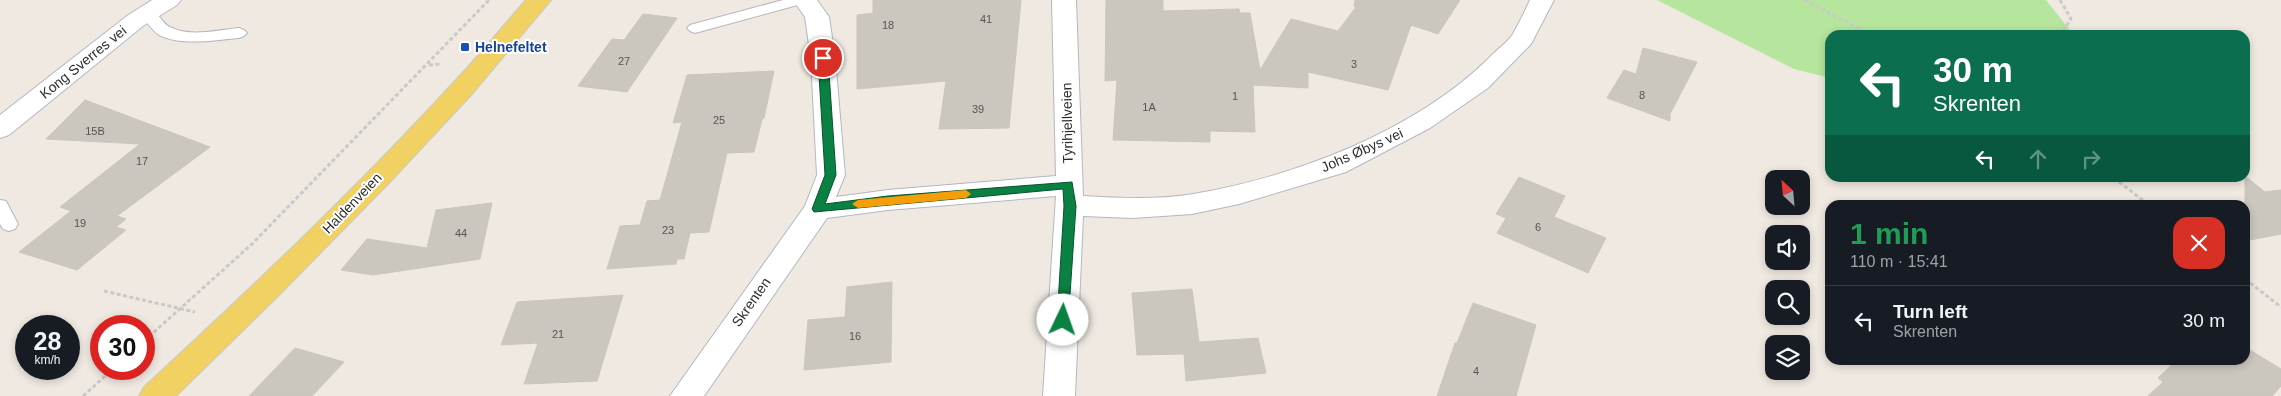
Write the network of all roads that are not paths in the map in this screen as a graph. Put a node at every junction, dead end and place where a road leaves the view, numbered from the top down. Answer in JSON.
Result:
{"nodes":[{"id":1,"x":169,"y":0,"type":"edge"},
{"id":2,"x":539,"y":0,"type":"edge"},
{"id":3,"x":800,"y":0,"type":"edge"},
{"id":4,"x":805,"y":0,"type":"edge"},
{"id":5,"x":1064,"y":0,"type":"edge"},
{"id":6,"x":1542,"y":0,"type":"edge"},
{"id":7,"x":148,"y":13,"type":"junction"},
{"id":8,"x":695,"y":28,"type":"dead end"},
{"id":9,"x":239,"y":33,"type":"dead end"},
{"id":10,"x":0,"y":129,"type":"edge"},
{"id":11,"x":1069,"y":195,"type":"junction"},
{"id":12,"x":0,"y":206,"type":"edge"},
{"id":13,"x":818,"y":209,"type":"junction"},
{"id":14,"x":9,"y":224,"type":"dead end"},
{"id":15,"x":155,"y":396,"type":"edge"},
{"id":16,"x":686,"y":396,"type":"edge"},
{"id":17,"x":1059,"y":396,"type":"edge"}],
"edges":[{"from":1,"to":7,"type":"street","name":"Kong Sverres vei"},
{"from":2,"to":15,"type":"main road","name":"Haldenveien"},
{"from":3,"to":8,"type":"lane"},
{"from":4,"to":13,"type":"street","name":"Skrenten"},
{"from":5,"to":11,"type":"street","name":"Tyrihjellveien"},
{"from":6,"to":11,"type":"street","name":"Johs Øbys vei"},
{"from":7,"to":9,"type":"lane"},
{"from":7,"to":10,"type":"street","name":"Kong Sverres vei"},
{"from":11,"to":13,"type":"street"},
{"from":11,"to":17,"type":"street","name":"Tyrihjellveien"},
{"from":12,"to":14,"type":"lane"},
{"from":13,"to":16,"type":"street","name":"Skrenten"}]}
